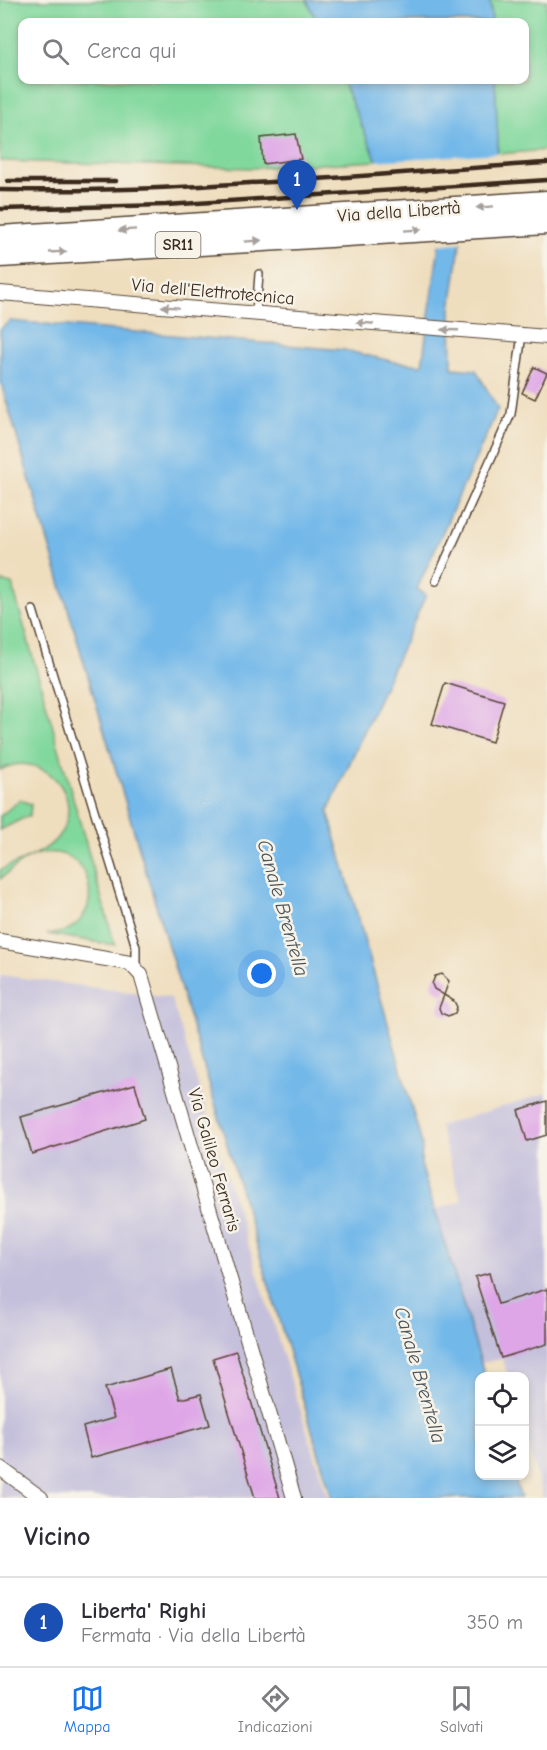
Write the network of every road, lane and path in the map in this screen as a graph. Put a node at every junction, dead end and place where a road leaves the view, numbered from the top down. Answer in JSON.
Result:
{"nodes":[{"id":1,"x":546,"y":210,"type":"edge"},
{"id":2,"x":354,"y":225,"type":"junction"},
{"id":3,"x":0,"y":238,"type":"edge"},
{"id":4,"x":0,"y":255,"type":"edge"},
{"id":5,"x":259,"y":274,"type":"dead end"},
{"id":6,"x":0,"y":293,"type":"edge"},
{"id":7,"x":256,"y":314,"type":"junction"},
{"id":8,"x":522,"y":334,"type":"junction"},
{"id":9,"x":547,"y":337,"type":"edge"},
{"id":10,"x":436,"y":581,"type":"dead end"},
{"id":11,"x":33,"y":610,"type":"dead end"},
{"id":12,"x":0,"y":941,"type":"edge"},
{"id":13,"x":136,"y":967,"type":"junction"},
{"id":14,"x":0,"y":1468,"type":"edge"},
{"id":15,"x":41,"y":1498,"type":"edge"},
{"id":16,"x":294,"y":1498,"type":"edge"}],
"edges":[{"from":1,"to":2,"type":"highway","name":"Via della Libertà","number":"SR11"},
{"from":2,"to":3,"type":"highway","name":"Via della Libertà","number":"SR11","one_way":true},
{"from":4,"to":2,"type":"highway","name":"Via della Libertà","number":"SR11","one_way":true},
{"from":5,"to":7,"type":"lane"},
{"from":7,"to":6,"type":"street","name":"Via dell'Elettrotecnica","one_way":true},
{"from":8,"to":7,"type":"street","name":"Via dell'Elettrotecnica","one_way":true},
{"from":8,"to":9,"type":"street"},
{"from":8,"to":10,"type":"lane"},
{"from":11,"to":13,"type":"lane"},
{"from":12,"to":13,"type":"street"},
{"from":13,"to":16,"type":"street","name":"Via Galileo Ferraris"},
{"from":14,"to":15,"type":"street"}]}
